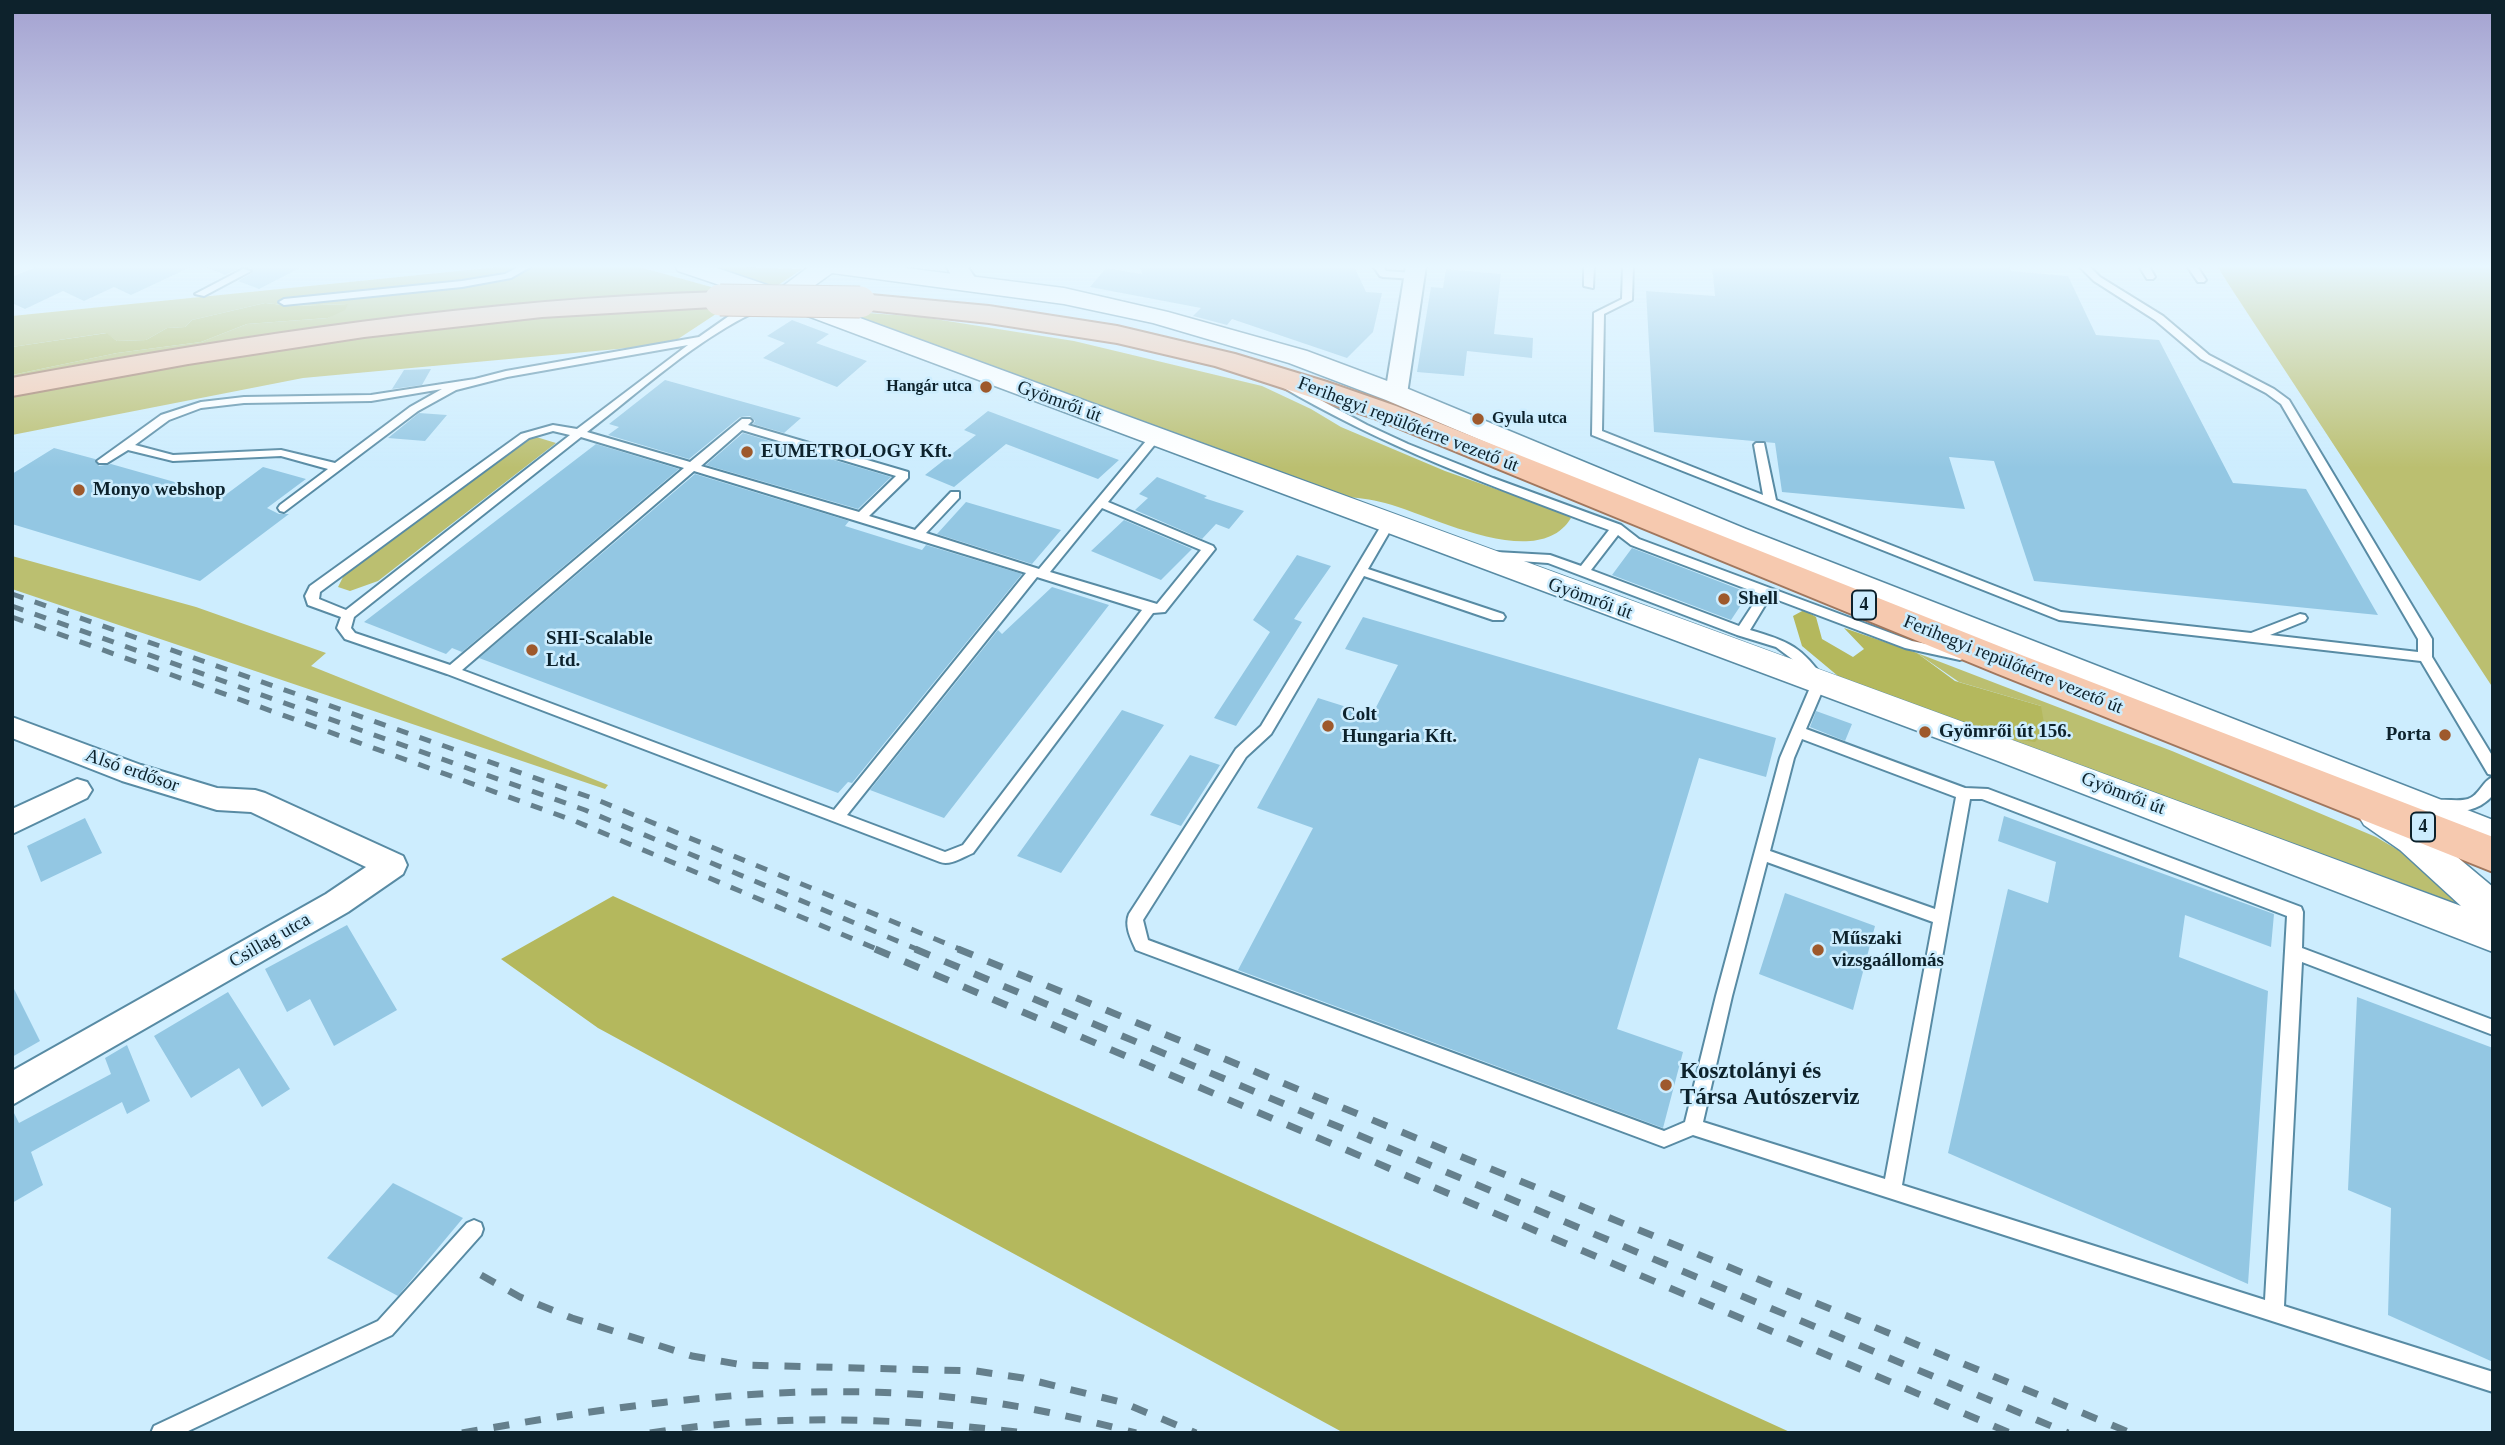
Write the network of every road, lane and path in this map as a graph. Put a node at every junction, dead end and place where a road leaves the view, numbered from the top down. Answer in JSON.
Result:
{"nodes":[{"id":1,"x":330,"y":333,"type":"edge"},
{"id":2,"x":713,"y":333,"type":"edge"},
{"id":3,"x":874,"y":333,"type":"edge"},
{"id":4,"x":1100,"y":333,"type":"edge"},
{"id":5,"x":1219,"y":333,"type":"edge"},
{"id":6,"x":1405,"y":333,"type":"edge"},
{"id":7,"x":1598,"y":333,"type":"edge"},
{"id":8,"x":2177,"y":333,"type":"edge"},
{"id":9,"x":702,"y":340,"type":"junction"},
{"id":10,"x":1265,"y":372,"type":"junction"},
{"id":11,"x":472,"y":381,"type":"junction"},
{"id":12,"x":12,"y":387,"type":"edge"},
{"id":13,"x":1396,"y":394,"type":"junction"},
{"id":14,"x":579,"y":433,"type":"junction"},
{"id":15,"x":1155,"y":438,"type":"junction"},
{"id":16,"x":1760,"y":445,"type":"dead end"},
{"id":17,"x":125,"y":446,"type":"junction"},
{"id":18,"x":103,"y":461,"type":"dead end"},
{"id":19,"x":336,"y":467,"type":"junction"},
{"id":20,"x":693,"y":467,"type":"junction"},
{"id":21,"x":955,"y":495,"type":"dead end"},
{"id":22,"x":1770,"y":501,"type":"junction"},
{"id":23,"x":1100,"y":503,"type":"junction"},
{"id":24,"x":284,"y":508,"type":"dead end"},
{"id":25,"x":861,"y":517,"type":"junction"},
{"id":26,"x":1388,"y":524,"type":"junction"},
{"id":27,"x":1617,"y":528,"type":"junction"},
{"id":28,"x":918,"y":534,"type":"junction"},
{"id":29,"x":1716,"y":544,"type":"junction"},
{"id":30,"x":1466,"y":554,"type":"junction"},
{"id":31,"x":1362,"y":571,"type":"junction"},
{"id":32,"x":1584,"y":571,"type":"junction"},
{"id":33,"x":1038,"y":573,"type":"junction"},
{"id":34,"x":1768,"y":591,"type":"junction"},
{"id":35,"x":1884,"y":595,"type":"junction"},
{"id":36,"x":1150,"y":608,"type":"junction"},
{"id":37,"x":348,"y":615,"type":"junction"},
{"id":38,"x":1498,"y":617,"type":"dead end"},
{"id":39,"x":2300,"y":618,"type":"dead end"},
{"id":40,"x":1742,"y":632,"type":"junction"},
{"id":41,"x":2251,"y":638,"type":"junction"},
{"id":42,"x":2426,"y":657,"type":"junction"},
{"id":43,"x":2011,"y":665,"type":"junction"},
{"id":44,"x":452,"y":671,"type":"junction"},
{"id":45,"x":1819,"y":682,"type":"junction"},
{"id":46,"x":12,"y":727,"type":"edge"},
{"id":47,"x":1797,"y":732,"type":"junction"},
{"id":48,"x":2493,"y":770,"type":"edge"},
{"id":49,"x":2493,"y":782,"type":"edge"},
{"id":50,"x":76,"y":790,"type":"dead end"},
{"id":51,"x":1964,"y":794,"type":"junction"},
{"id":52,"x":2354,"y":799,"type":"junction"},
{"id":53,"x":255,"y":801,"type":"joint"},
{"id":54,"x":2412,"y":804,"type":"junction"},
{"id":55,"x":837,"y":816,"type":"junction"},
{"id":56,"x":12,"y":822,"type":"edge"},
{"id":57,"x":2493,"y":836,"type":"edge"},
{"id":58,"x":1762,"y":854,"type":"junction"},
{"id":59,"x":2493,"y":855,"type":"edge"},
{"id":60,"x":2493,"y":911,"type":"edge"},
{"id":61,"x":1941,"y":918,"type":"junction"},
{"id":62,"x":2493,"y":935,"type":"edge"},
{"id":63,"x":2294,"y":952,"type":"junction"},
{"id":64,"x":2493,"y":1028,"type":"edge"},
{"id":65,"x":12,"y":1088,"type":"edge"},
{"id":66,"x":1693,"y":1127,"type":"junction"},
{"id":67,"x":1892,"y":1190,"type":"junction"},
{"id":68,"x":474,"y":1229,"type":"dead end"},
{"id":69,"x":2274,"y":1310,"type":"junction"},
{"id":70,"x":2493,"y":1382,"type":"edge"},
{"id":71,"x":161,"y":1433,"type":"edge"}],
"edges":[{"from":1,"to":12,"type":"main road","name":"Ferihegyi repülőtérre vezető út","number":"4","bridge":true},
{"from":2,"to":9,"type":"lane"},
{"from":3,"to":15,"type":"street","name":"Gyömrői út"},
{"from":4,"to":10,"type":"main road","name":"Ferihegyi repülőtérre vezető út","number":"4","bridge":true},
{"from":5,"to":13,"type":"street"},
{"from":6,"to":13,"type":"street"},
{"from":7,"to":22,"type":"lane"},
{"from":8,"to":42,"type":"lane"},
{"from":9,"to":11,"type":"lane"},
{"from":9,"to":14,"type":"lane"},
{"from":10,"to":27,"type":"lane"},
{"from":10,"to":29,"type":"main road","name":"Ferihegyi repülőtérre vezető út","number":"4"},
{"from":11,"to":17,"type":"lane"},
{"from":11,"to":19,"type":"lane"},
{"from":13,"to":35,"type":"street"},
{"from":14,"to":20,"type":"lane"},
{"from":14,"to":37,"type":"lane"},
{"from":14,"to":37,"type":"lane"},
{"from":15,"to":23,"type":"lane"},
{"from":15,"to":26,"type":"street","name":"Gyömrői út"},
{"from":16,"to":22,"type":"lane"},
{"from":17,"to":18,"type":"lane"},
{"from":17,"to":19,"type":"lane"},
{"from":19,"to":24,"type":"lane"},
{"from":20,"to":25,"type":"lane"},
{"from":20,"to":25,"type":"lane"},
{"from":20,"to":44,"type":"lane"},
{"from":21,"to":28,"type":"lane"},
{"from":22,"to":41,"type":"lane"},
{"from":23,"to":33,"type":"lane"},
{"from":23,"to":36,"type":"lane"},
{"from":25,"to":28,"type":"lane"},
{"from":26,"to":30,"type":"street","name":"Gyömrői út"},
{"from":26,"to":31,"type":"lane"},
{"from":27,"to":32,"type":"lane"},
{"from":27,"to":34,"type":"lane"},
{"from":28,"to":33,"type":"lane"},
{"from":29,"to":35,"type":"lane"},
{"from":29,"to":43,"type":"main road","name":"Ferihegyi repülőtérre vezető út","number":"4"},
{"from":30,"to":32,"type":"lane"},
{"from":30,"to":45,"type":"street","name":"Gyömrői út"},
{"from":31,"to":38,"type":"lane"},
{"from":31,"to":66,"type":"lane"},
{"from":32,"to":40,"type":"lane"},
{"from":33,"to":36,"type":"lane"},
{"from":33,"to":55,"type":"lane"},
{"from":34,"to":40,"type":"lane"},
{"from":34,"to":43,"type":"lane"},
{"from":35,"to":54,"type":"street"},
{"from":36,"to":55,"type":"lane"},
{"from":37,"to":44,"type":"lane"},
{"from":39,"to":41,"type":"lane"},
{"from":40,"to":45,"type":"lane"},
{"from":41,"to":42,"type":"lane"},
{"from":42,"to":48,"type":"lane"},
{"from":43,"to":52,"type":"main road","name":"Ferihegyi repülőtérre vezető út","number":"4"},
{"from":44,"to":55,"type":"lane"},
{"from":45,"to":47,"type":"lane"},
{"from":45,"to":62,"type":"street","name":"Gyömrői út"},
{"from":46,"to":53,"type":"street","name":"Alsó erdősor"},
{"from":47,"to":51,"type":"lane"},
{"from":47,"to":58,"type":"lane"},
{"from":49,"to":54,"type":"lane"},
{"from":50,"to":56,"type":"street"},
{"from":51,"to":61,"type":"lane"},
{"from":51,"to":63,"type":"lane"},
{"from":52,"to":59,"type":"main road","name":"Ferihegyi repülőtérre vezető út","number":"4"},
{"from":52,"to":60,"type":"street"},
{"from":53,"to":65,"type":"street","name":"Csillag utca"},
{"from":54,"to":57,"type":"street"},
{"from":58,"to":61,"type":"lane"},
{"from":58,"to":66,"type":"lane"},
{"from":61,"to":67,"type":"lane"},
{"from":63,"to":64,"type":"lane"},
{"from":63,"to":69,"type":"lane"},
{"from":66,"to":67,"type":"lane"},
{"from":67,"to":69,"type":"lane"},
{"from":68,"to":71,"type":"lane"},
{"from":69,"to":70,"type":"lane"}]}
